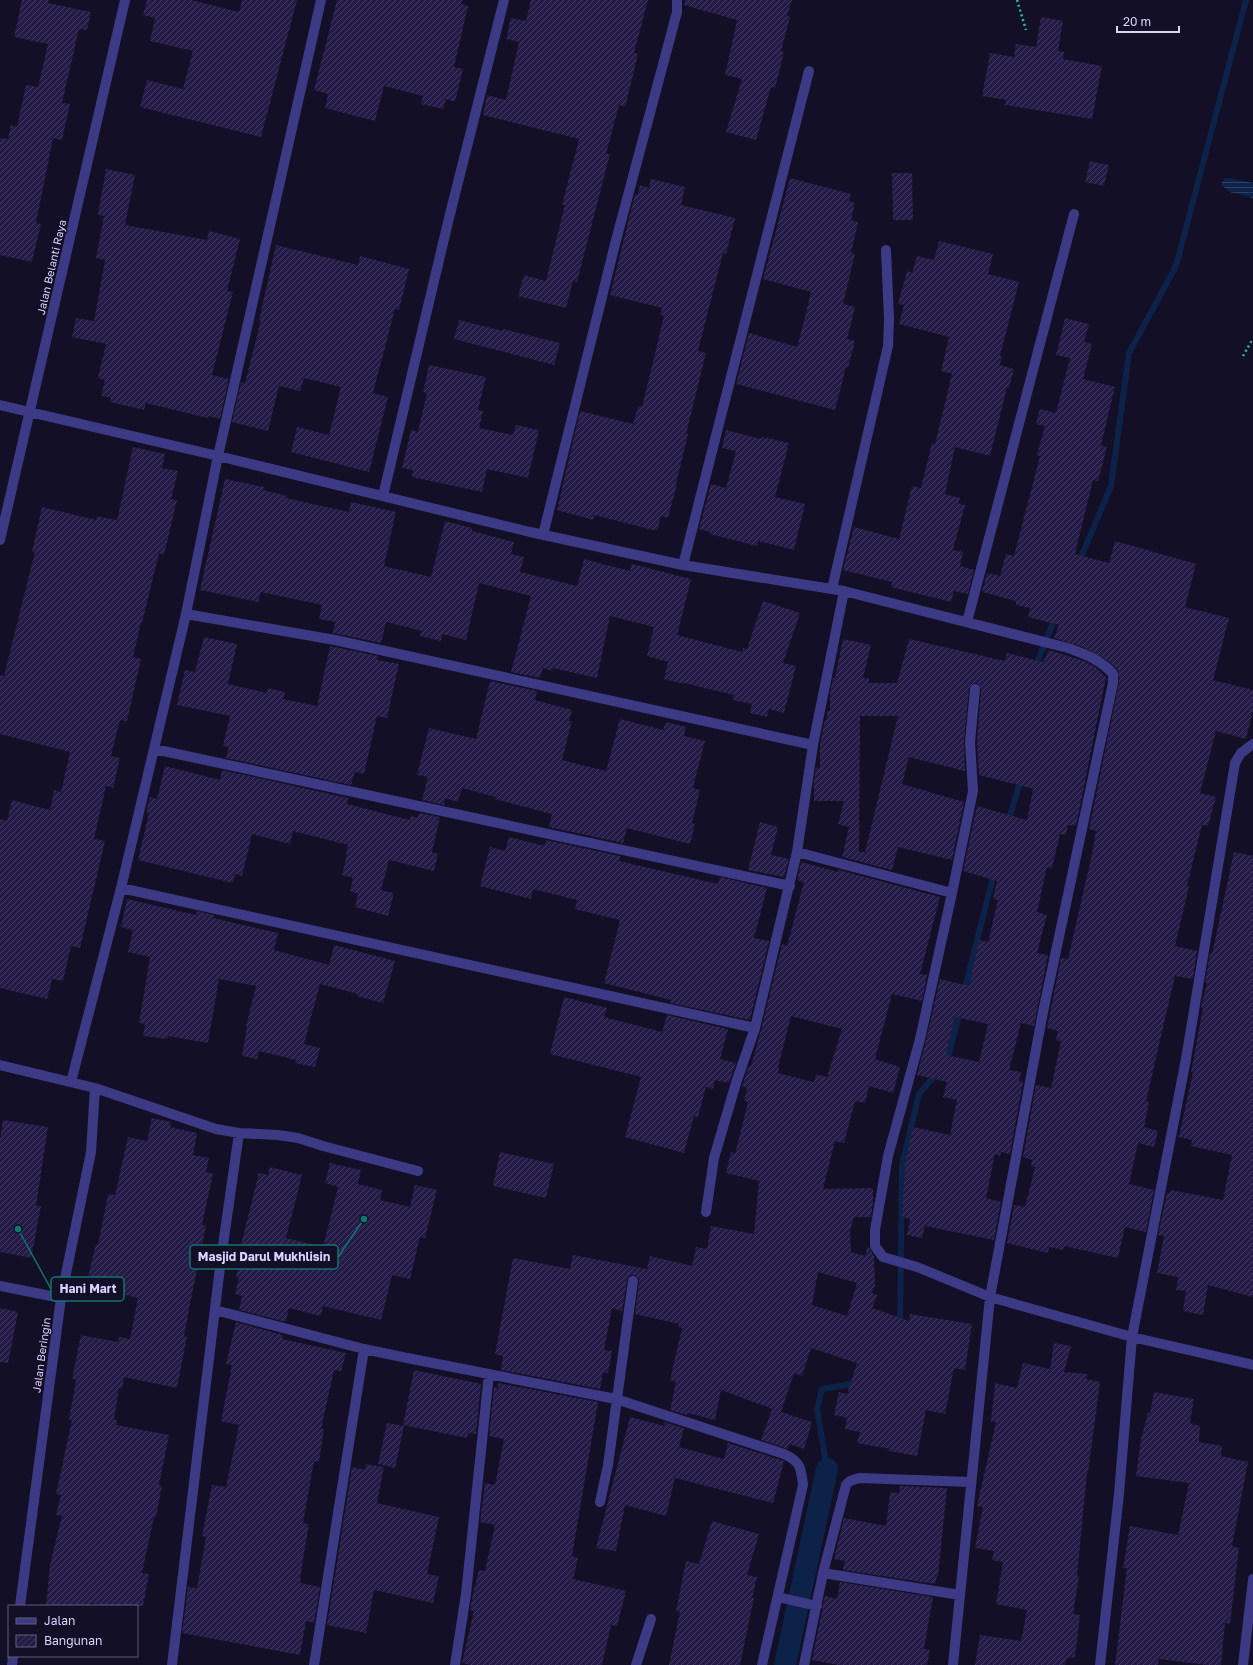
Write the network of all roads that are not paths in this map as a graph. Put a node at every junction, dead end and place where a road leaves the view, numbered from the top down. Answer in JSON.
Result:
{"nodes":[{"id":1,"x":125,"y":0,"type":"edge"},
{"id":2,"x":321,"y":0,"type":"edge"},
{"id":3,"x":504,"y":0,"type":"edge"},
{"id":4,"x":677,"y":0,"type":"edge"},
{"id":5,"x":809,"y":71,"type":"dead end"},
{"id":6,"x":1074,"y":214,"type":"dead end"},
{"id":7,"x":886,"y":250,"type":"dead end"},
{"id":8,"x":0,"y":405,"type":"edge"},
{"id":9,"x":29,"y":411,"type":"junction"},
{"id":10,"x":218,"y":456,"type":"junction"},
{"id":11,"x":382,"y":496,"type":"junction"},
{"id":12,"x":543,"y":535,"type":"junction"},
{"id":13,"x":0,"y":540,"type":"edge"},
{"id":14,"x":683,"y":565,"type":"junction"},
{"id":15,"x":832,"y":590,"type":"junction"},
{"id":16,"x":844,"y":591,"type":"junction"},
{"id":17,"x":186,"y":614,"type":"junction"},
{"id":18,"x":967,"y":622,"type":"junction"},
{"id":19,"x":975,"y":689,"type":"dead end"},
{"id":20,"x":1253,"y":744,"type":"edge"},
{"id":21,"x":813,"y":745,"type":"junction"},
{"id":22,"x":154,"y":749,"type":"junction"},
{"id":23,"x":797,"y":852,"type":"junction"},
{"id":24,"x":790,"y":886,"type":"junction"},
{"id":25,"x":121,"y":888,"type":"junction"},
{"id":26,"x":952,"y":893,"type":"junction"},
{"id":27,"x":755,"y":1028,"type":"junction"},
{"id":28,"x":0,"y":1065,"type":"edge"},
{"id":29,"x":71,"y":1082,"type":"junction"},
{"id":30,"x":95,"y":1088,"type":"junction"},
{"id":31,"x":239,"y":1133,"type":"junction"},
{"id":32,"x":418,"y":1171,"type":"dead end"},
{"id":33,"x":706,"y":1212,"type":"dead end"},
{"id":34,"x":633,"y":1281,"type":"dead end"},
{"id":35,"x":0,"y":1286,"type":"edge"},
{"id":36,"x":990,"y":1297,"type":"junction"},
{"id":37,"x":61,"y":1298,"type":"junction"},
{"id":38,"x":215,"y":1310,"type":"junction"},
{"id":39,"x":1132,"y":1337,"type":"junction"},
{"id":40,"x":364,"y":1349,"type":"junction"},
{"id":41,"x":1253,"y":1365,"type":"edge"},
{"id":42,"x":489,"y":1374,"type":"junction"},
{"id":43,"x":616,"y":1399,"type":"junction"},
{"id":44,"x":971,"y":1482,"type":"junction"},
{"id":45,"x":600,"y":1502,"type":"dead end"},
{"id":46,"x":823,"y":1573,"type":"junction"},
{"id":47,"x":1253,"y":1578,"type":"edge"},
{"id":48,"x":960,"y":1595,"type":"junction"},
{"id":49,"x":783,"y":1598,"type":"junction"},
{"id":50,"x":20,"y":1605,"type":"edge"},
{"id":51,"x":815,"y":1605,"type":"junction"},
{"id":52,"x":651,"y":1619,"type":"dead end"},
{"id":53,"x":172,"y":1665,"type":"edge"},
{"id":54,"x":314,"y":1665,"type":"edge"},
{"id":55,"x":455,"y":1665,"type":"edge"},
{"id":56,"x":636,"y":1665,"type":"edge"},
{"id":57,"x":762,"y":1665,"type":"edge"},
{"id":58,"x":804,"y":1665,"type":"edge"},
{"id":59,"x":953,"y":1665,"type":"edge"},
{"id":60,"x":1100,"y":1665,"type":"edge"},
{"id":61,"x":1243,"y":1665,"type":"edge"}],
"edges":[{"from":1,"to":9,"type":"street","name":"Jalan Belanti Raya"},
{"from":2,"to":10,"type":"street"},
{"from":3,"to":11,"type":"street"},
{"from":4,"to":12,"type":"street"},
{"from":5,"to":14,"type":"street"},
{"from":6,"to":18,"type":"street"},
{"from":7,"to":15,"type":"street"},
{"from":8,"to":9,"type":"street"},
{"from":9,"to":10,"type":"street"},
{"from":9,"to":13,"type":"street","name":"Jalan Belanti Raya"},
{"from":10,"to":11,"type":"street"},
{"from":10,"to":17,"type":"street"},
{"from":11,"to":12,"type":"street"},
{"from":12,"to":14,"type":"street"},
{"from":14,"to":15,"type":"street"},
{"from":15,"to":16,"type":"street"},
{"from":16,"to":18,"type":"street"},
{"from":16,"to":21,"type":"street"},
{"from":17,"to":21,"type":"street"},
{"from":17,"to":22,"type":"street"},
{"from":18,"to":36,"type":"street"},
{"from":19,"to":26,"type":"street"},
{"from":20,"to":39,"type":"street"},
{"from":21,"to":23,"type":"street"},
{"from":22,"to":24,"type":"street"},
{"from":22,"to":25,"type":"street"},
{"from":23,"to":24,"type":"street"},
{"from":23,"to":26,"type":"street"},
{"from":24,"to":27,"type":"street"},
{"from":25,"to":27,"type":"street"},
{"from":25,"to":29,"type":"street"},
{"from":26,"to":36,"type":"street"},
{"from":27,"to":33,"type":"street"},
{"from":28,"to":29,"type":"street"},
{"from":29,"to":30,"type":"street"},
{"from":30,"to":31,"type":"street"},
{"from":30,"to":37,"type":"street","name":"Jalan Beringin"},
{"from":31,"to":32,"type":"street"},
{"from":31,"to":38,"type":"street"},
{"from":34,"to":43,"type":"street"},
{"from":35,"to":37,"type":"street"},
{"from":36,"to":39,"type":"street"},
{"from":36,"to":44,"type":"street"},
{"from":37,"to":50,"type":"street","name":"Jalan Beringin"},
{"from":38,"to":40,"type":"street"},
{"from":38,"to":53,"type":"street"},
{"from":39,"to":41,"type":"street"},
{"from":39,"to":60,"type":"street"},
{"from":40,"to":42,"type":"street"},
{"from":40,"to":54,"type":"street"},
{"from":42,"to":43,"type":"street"},
{"from":42,"to":55,"type":"street"},
{"from":43,"to":45,"type":"street"},
{"from":43,"to":49,"type":"street"},
{"from":44,"to":46,"type":"street"},
{"from":44,"to":48,"type":"street"},
{"from":46,"to":48,"type":"street"},
{"from":46,"to":51,"type":"street"},
{"from":47,"to":61,"type":"street"},
{"from":48,"to":59,"type":"street"},
{"from":49,"to":51,"type":"street"},
{"from":49,"to":57,"type":"street"},
{"from":51,"to":58,"type":"street"},
{"from":52,"to":56,"type":"street"}]}
